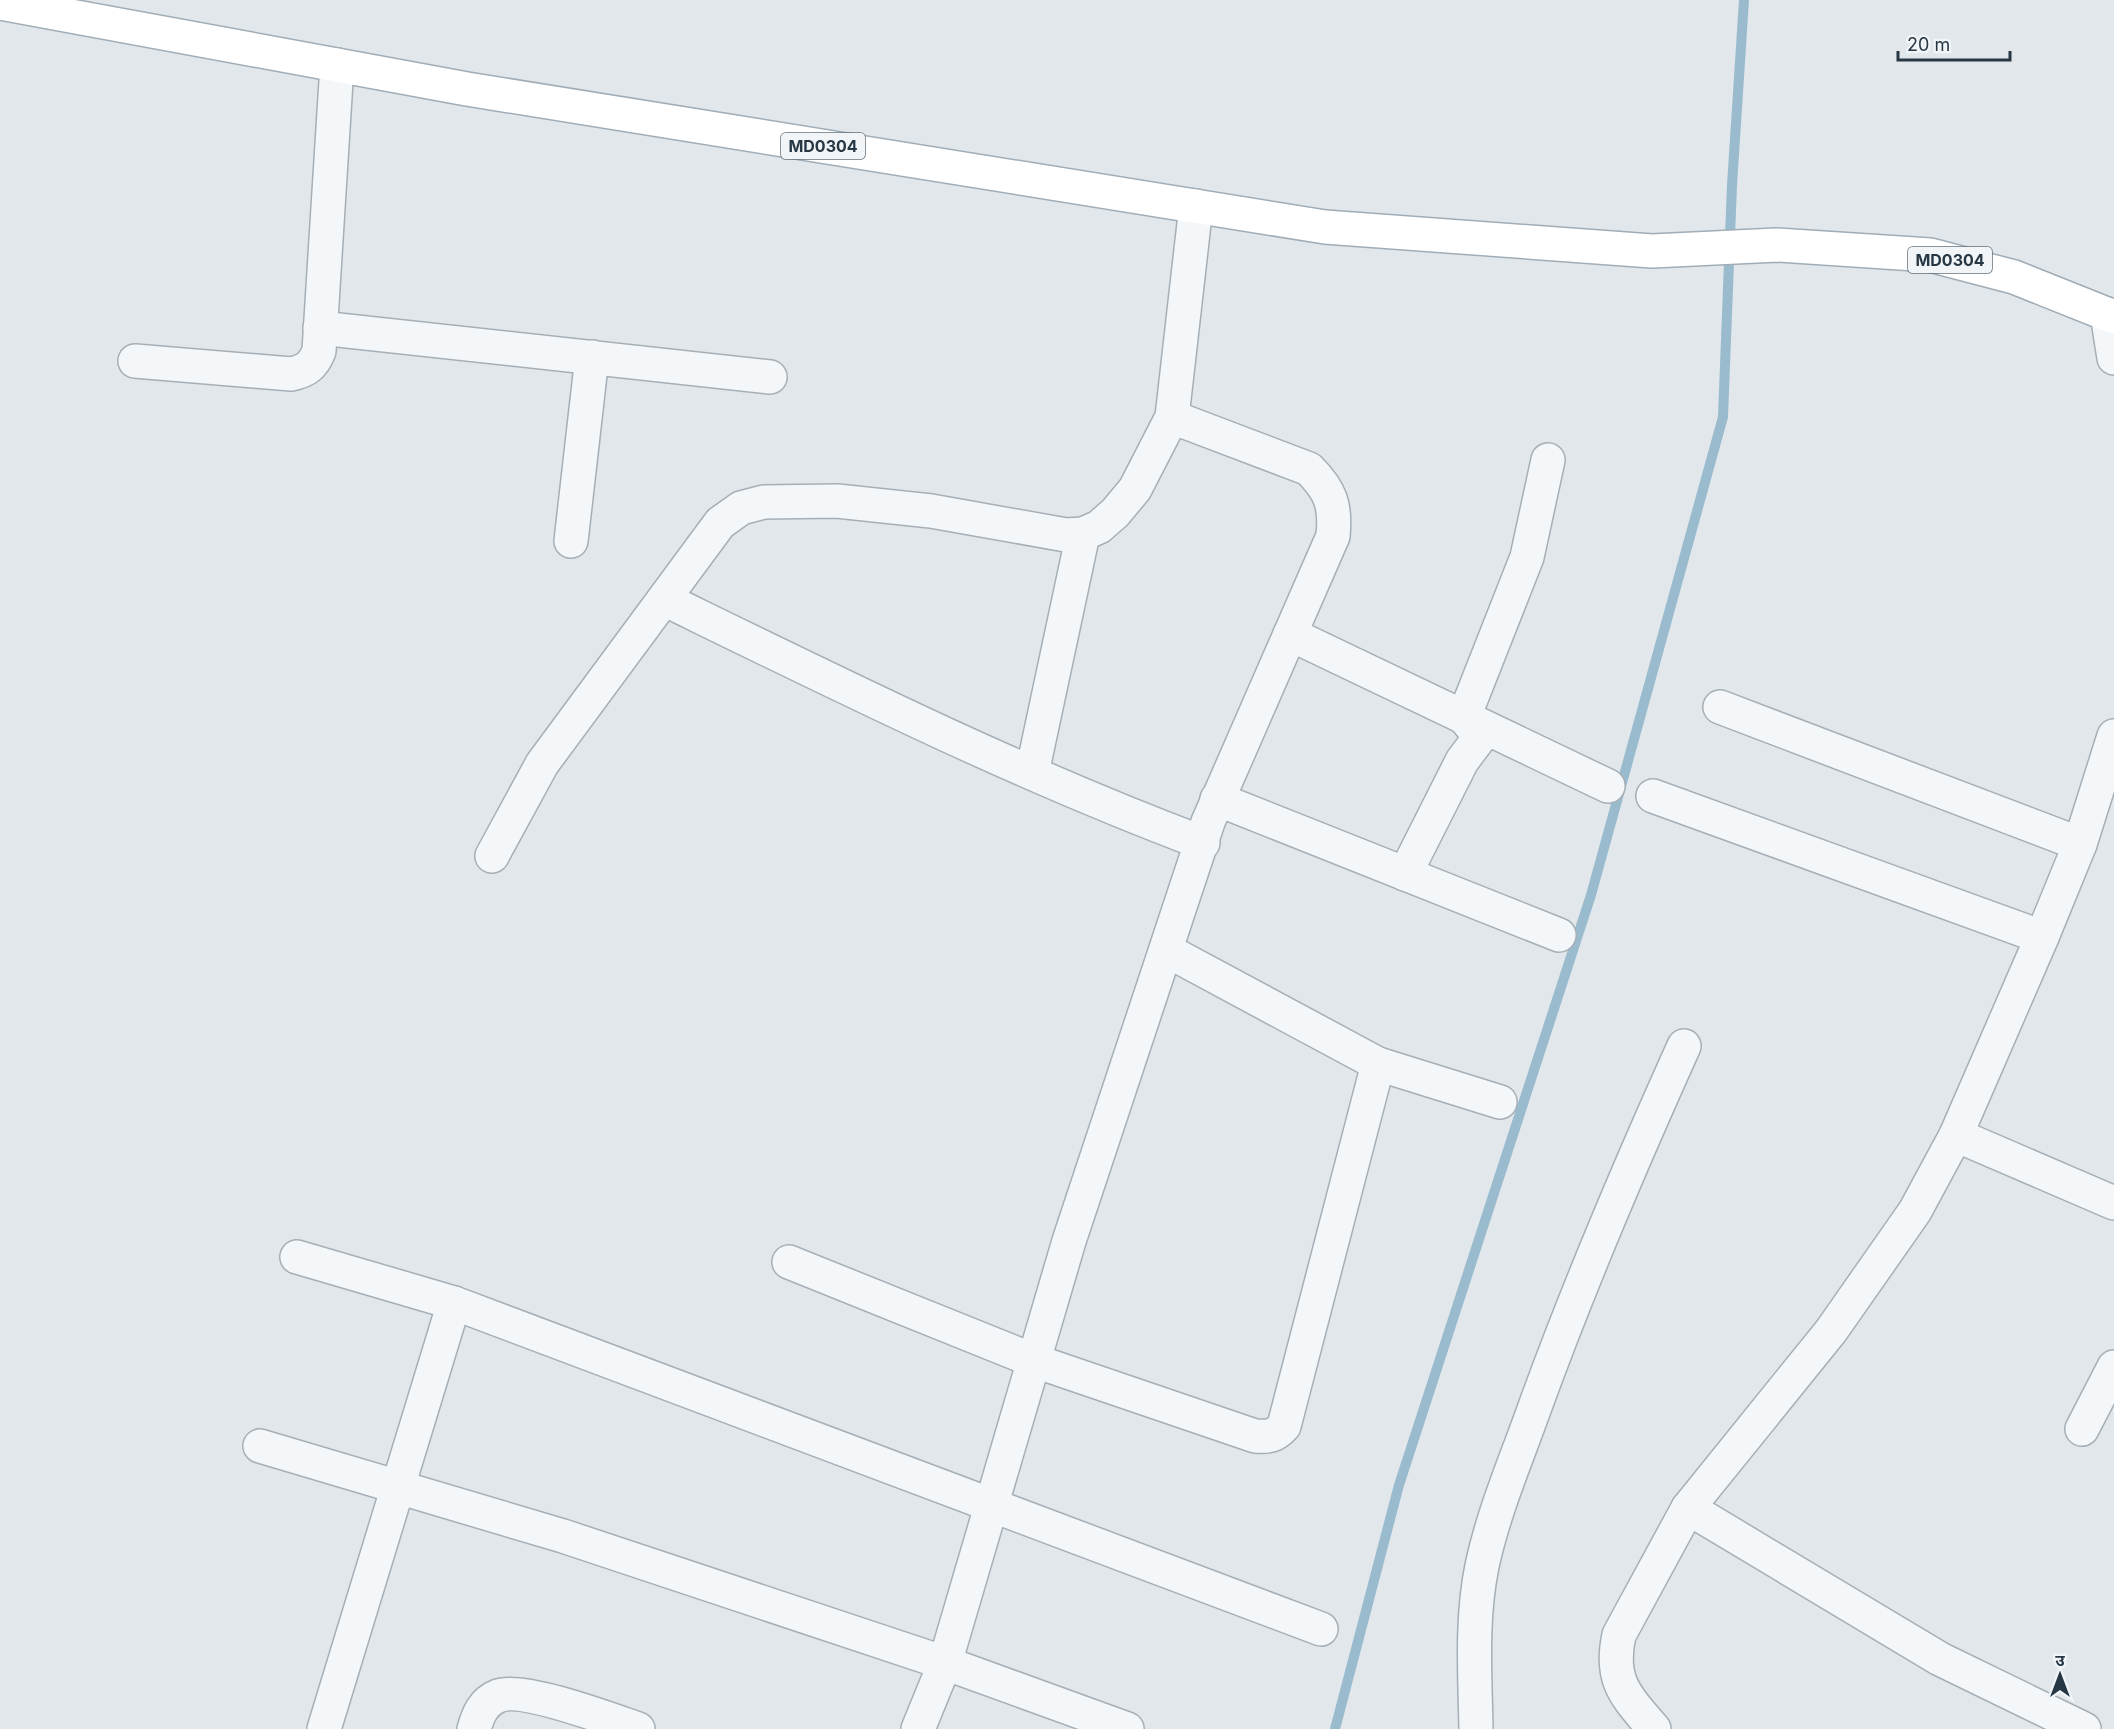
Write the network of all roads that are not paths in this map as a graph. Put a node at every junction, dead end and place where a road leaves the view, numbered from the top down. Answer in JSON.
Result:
{"nodes":[{"id":1,"x":0,"y":3,"type":"edge"},
{"id":2,"x":337,"y":65,"type":"junction"},
{"id":3,"x":1196,"y":206,"type":"junction"},
{"id":4,"x":2110,"y":315,"type":"edge"},
{"id":5,"x":320,"y":328,"type":"junction"},
{"id":6,"x":592,"y":357,"type":"junction"},
{"id":7,"x":2114,"y":358,"type":"edge"},
{"id":8,"x":135,"y":361,"type":"dead end"},
{"id":9,"x":770,"y":377,"type":"dead end"},
{"id":10,"x":1172,"y":417,"type":"junction"},
{"id":11,"x":1548,"y":460,"type":"dead end"},
{"id":12,"x":1083,"y":534,"type":"junction"},
{"id":13,"x":571,"y":541,"type":"dead end"},
{"id":14,"x":666,"y":600,"type":"junction"},
{"id":15,"x":1290,"y":634,"type":"junction"},
{"id":16,"x":1720,"y":707,"type":"dead end"},
{"id":17,"x":1464,"y":717,"type":"junction"},
{"id":18,"x":2114,"y":735,"type":"edge"},
{"id":19,"x":1032,"y":773,"type":"junction"},
{"id":20,"x":1608,"y":786,"type":"dead end"},
{"id":21,"x":1653,"y":796,"type":"dead end"},
{"id":22,"x":1217,"y":799,"type":"junction"},
{"id":23,"x":1203,"y":843,"type":"junction"},
{"id":24,"x":2080,"y":844,"type":"junction"},
{"id":25,"x":492,"y":856,"type":"dead end"},
{"id":26,"x":1405,"y":874,"type":"junction"},
{"id":27,"x":1559,"y":935,"type":"dead end"},
{"id":28,"x":2042,"y":938,"type":"junction"},
{"id":29,"x":1166,"y":950,"type":"junction"},
{"id":30,"x":1684,"y":1046,"type":"dead end"},
{"id":31,"x":1378,"y":1064,"type":"junction"},
{"id":32,"x":1500,"y":1102,"type":"dead end"},
{"id":33,"x":1956,"y":1135,"type":"junction"},
{"id":34,"x":2114,"y":1203,"type":"edge"},
{"id":35,"x":297,"y":1257,"type":"dead end"},
{"id":36,"x":789,"y":1262,"type":"dead end"},
{"id":37,"x":454,"y":1303,"type":"junction"},
{"id":38,"x":1035,"y":1361,"type":"junction"},
{"id":39,"x":2114,"y":1367,"type":"edge"},
{"id":40,"x":2082,"y":1429,"type":"dead end"},
{"id":41,"x":260,"y":1446,"type":"dead end"},
{"id":42,"x":399,"y":1487,"type":"junction"},
{"id":43,"x":990,"y":1503,"type":"junction"},
{"id":44,"x":1688,"y":1508,"type":"junction"},
{"id":45,"x":1321,"y":1629,"type":"dead end"},
{"id":46,"x":945,"y":1663,"type":"junction"},
{"id":47,"x":324,"y":1729,"type":"edge"},
{"id":48,"x":474,"y":1729,"type":"edge"},
{"id":49,"x":638,"y":1729,"type":"edge"},
{"id":50,"x":918,"y":1729,"type":"edge"},
{"id":51,"x":1127,"y":1729,"type":"edge"},
{"id":52,"x":1476,"y":1729,"type":"edge"},
{"id":53,"x":1654,"y":1729,"type":"edge"},
{"id":54,"x":2084,"y":1729,"type":"edge"}],
"edges":[{"from":1,"to":2,"type":"main road","number":"MD0304"},
{"from":2,"to":3,"type":"main road","number":"MD0304"},
{"from":2,"to":5,"type":"street"},
{"from":3,"to":4,"type":"main road","number":"MD0304"},
{"from":3,"to":10,"type":"street"},
{"from":4,"to":7,"type":"street"},
{"from":5,"to":6,"type":"street"},
{"from":5,"to":8,"type":"street"},
{"from":6,"to":9,"type":"street"},
{"from":6,"to":13,"type":"street"},
{"from":10,"to":12,"type":"street"},
{"from":10,"to":15,"type":"street"},
{"from":11,"to":17,"type":"street"},
{"from":12,"to":14,"type":"street"},
{"from":12,"to":19,"type":"street"},
{"from":14,"to":19,"type":"street"},
{"from":14,"to":25,"type":"street"},
{"from":15,"to":17,"type":"street"},
{"from":15,"to":22,"type":"street"},
{"from":16,"to":24,"type":"street"},
{"from":17,"to":20,"type":"street"},
{"from":17,"to":26,"type":"street"},
{"from":18,"to":24,"type":"street"},
{"from":19,"to":23,"type":"street"},
{"from":21,"to":28,"type":"street"},
{"from":22,"to":23,"type":"street"},
{"from":22,"to":26,"type":"street"},
{"from":23,"to":29,"type":"street"},
{"from":24,"to":28,"type":"street"},
{"from":26,"to":27,"type":"street"},
{"from":28,"to":33,"type":"street"},
{"from":29,"to":31,"type":"street"},
{"from":29,"to":38,"type":"street"},
{"from":30,"to":52,"type":"street"},
{"from":31,"to":32,"type":"street"},
{"from":31,"to":38,"type":"street"},
{"from":33,"to":34,"type":"street"},
{"from":33,"to":44,"type":"street"},
{"from":35,"to":37,"type":"street"},
{"from":36,"to":38,"type":"street"},
{"from":37,"to":42,"type":"street"},
{"from":37,"to":43,"type":"street"},
{"from":38,"to":43,"type":"street"},
{"from":39,"to":40,"type":"street"},
{"from":41,"to":42,"type":"street"},
{"from":42,"to":46,"type":"street"},
{"from":42,"to":47,"type":"street"},
{"from":43,"to":45,"type":"street"},
{"from":43,"to":46,"type":"street"},
{"from":44,"to":53,"type":"street"},
{"from":44,"to":54,"type":"street"},
{"from":46,"to":50,"type":"street"},
{"from":46,"to":51,"type":"street"},
{"from":48,"to":49,"type":"street"}]}
